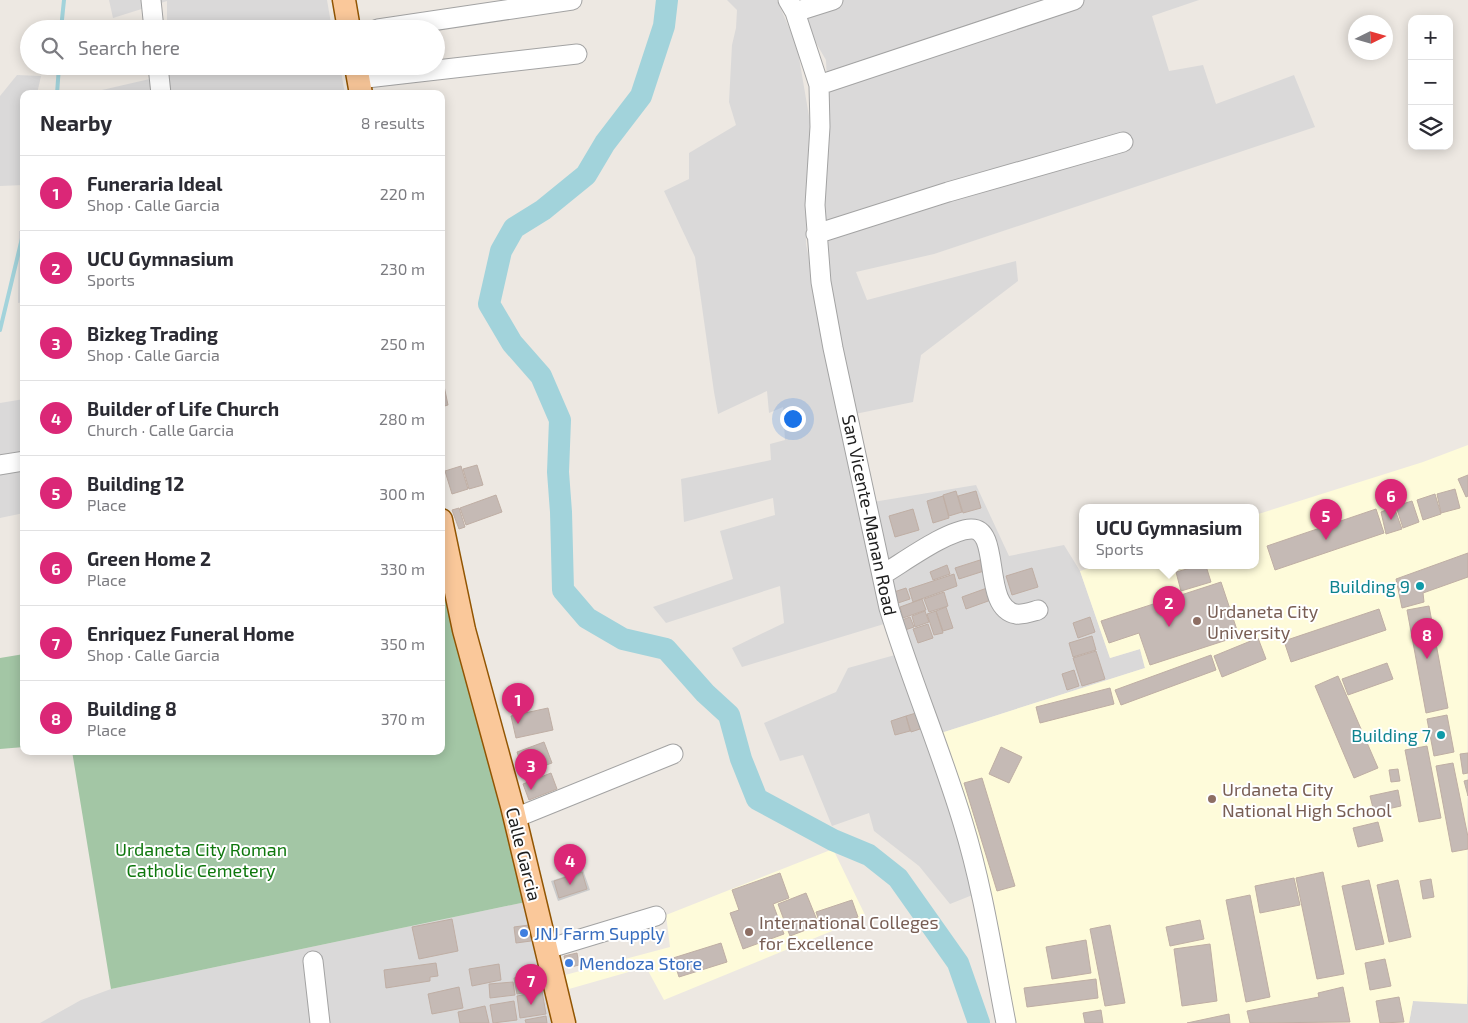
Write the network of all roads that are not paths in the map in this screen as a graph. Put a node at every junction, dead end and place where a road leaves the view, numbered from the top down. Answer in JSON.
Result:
{"nodes":[{"id":1,"x":151,"y":0,"type":"edge"},
{"id":2,"x":344,"y":0,"type":"edge"},
{"id":3,"x":572,"y":0,"type":"edge"},
{"id":4,"x":833,"y":0,"type":"edge"},
{"id":5,"x":1074,"y":0,"type":"edge"},
{"id":6,"x":791,"y":6,"type":"edge"},
{"id":7,"x":153,"y":20,"type":"edge"},
{"id":8,"x":347,"y":20,"type":"edge"},
{"id":9,"x":438,"y":20,"type":"edge"},
{"id":10,"x":577,"y":54,"type":"dead end"},
{"id":11,"x":445,"y":70,"type":"edge"},
{"id":12,"x":159,"y":75,"type":"edge"},
{"id":13,"x":400,"y":75,"type":"edge"},
{"id":14,"x":358,"y":80,"type":"edge"},
{"id":15,"x":820,"y":85,"type":"junction"},
{"id":16,"x":161,"y":90,"type":"edge"},
{"id":17,"x":1123,"y":142,"type":"dead end"},
{"id":18,"x":816,"y":234,"type":"junction"},
{"id":19,"x":20,"y":462,"type":"edge"},
{"id":20,"x":0,"y":465,"type":"edge"},
{"id":21,"x":446,"y":570,"type":"edge"},
{"id":22,"x":882,"y":574,"type":"junction"},
{"id":23,"x":1038,"y":610,"type":"dead end"},
{"id":24,"x":673,"y":754,"type":"dead end"},
{"id":25,"x":515,"y":818,"type":"junction"},
{"id":26,"x":656,"y":916,"type":"dead end"},
{"id":27,"x":547,"y":949,"type":"junction"},
{"id":28,"x":314,"y":961,"type":"dead end"},
{"id":29,"x":320,"y":1023,"type":"edge"},
{"id":30,"x":564,"y":1023,"type":"edge"},
{"id":31,"x":1006,"y":1023,"type":"edge"}],
"edges":[{"from":1,"to":7,"type":"street"},
{"from":2,"to":8,"type":"main road"},
{"from":3,"to":9,"type":"street"},
{"from":4,"to":6,"type":"street"},
{"from":5,"to":15,"type":"street"},
{"from":6,"to":15,"type":"street","name":"San Vicente-Manan Road"},
{"from":10,"to":11,"type":"street"},
{"from":12,"to":16,"type":"street"},
{"from":13,"to":14,"type":"street"},
{"from":15,"to":18,"type":"street","name":"San Vicente-Manan Road"},
{"from":17,"to":18,"type":"street"},
{"from":18,"to":22,"type":"street","name":"San Vicente-Manan Road"},
{"from":19,"to":20,"type":"street"},
{"from":21,"to":25,"type":"main road","name":"Calle Garcia"},
{"from":22,"to":23,"type":"street"},
{"from":22,"to":31,"type":"street","name":"San Vicente-Manan Road"},
{"from":24,"to":25,"type":"street"},
{"from":25,"to":27,"type":"main road","name":"Calle Garcia"},
{"from":26,"to":27,"type":"street"},
{"from":27,"to":30,"type":"main road","name":"Calle Garcia"},
{"from":28,"to":29,"type":"street"}]}
